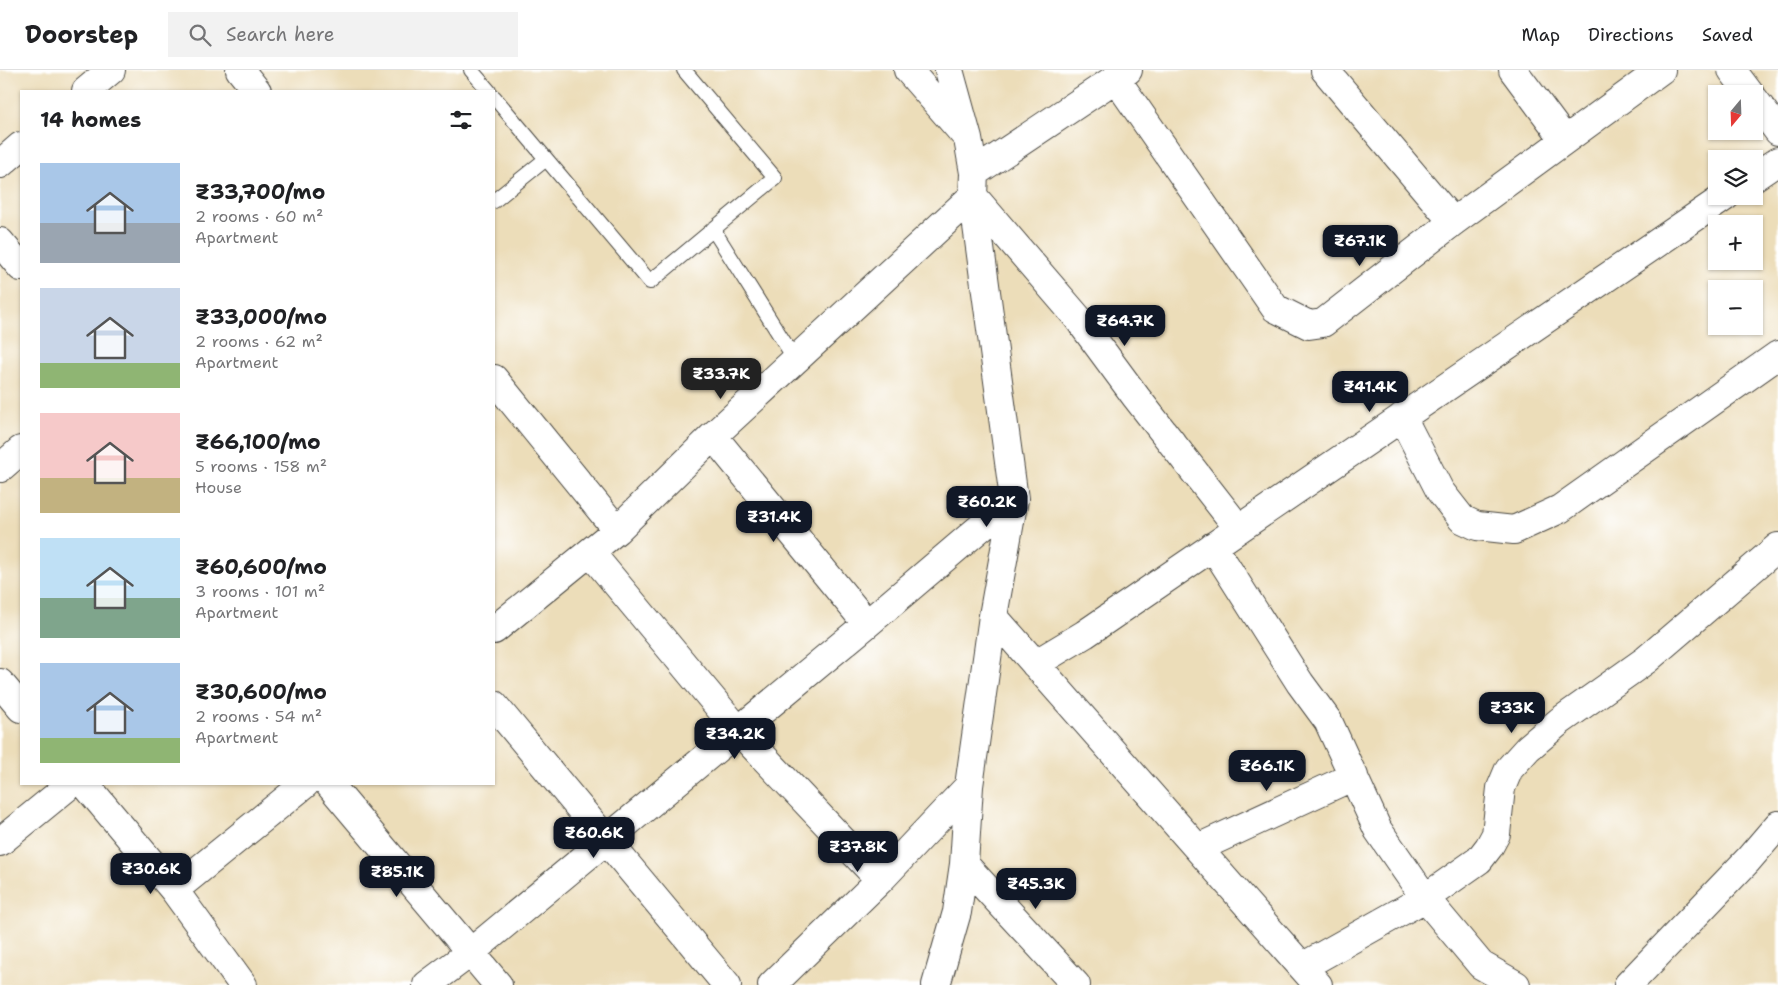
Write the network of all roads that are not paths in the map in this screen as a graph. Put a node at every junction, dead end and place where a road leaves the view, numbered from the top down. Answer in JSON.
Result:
{"nodes":[{"id":1,"x":111,"y":70,"type":"edge"},
{"id":2,"x":240,"y":70,"type":"edge"},
{"id":3,"x":471,"y":70,"type":"edge"},
{"id":4,"x":684,"y":70,"type":"edge"},
{"id":5,"x":908,"y":70,"type":"edge"},
{"id":6,"x":949,"y":70,"type":"edge"},
{"id":7,"x":1325,"y":70,"type":"edge"},
{"id":8,"x":1513,"y":70,"type":"edge"},
{"id":9,"x":1661,"y":70,"type":"edge"},
{"id":10,"x":1732,"y":70,"type":"edge"},
{"id":11,"x":1122,"y":74,"type":"edge"},
{"id":12,"x":1743,"y":85,"type":"edge"},
{"id":13,"x":87,"y":90,"type":"edge"},
{"id":14,"x":256,"y":90,"type":"edge"},
{"id":15,"x":488,"y":90,"type":"edge"},
{"id":16,"x":495,"y":98,"type":"edge"},
{"id":17,"x":1763,"y":111,"type":"edge"},
{"id":18,"x":1778,"y":131,"type":"edge"},
{"id":19,"x":968,"y":139,"type":"junction"},
{"id":20,"x":1565,"y":140,"type":"junction"},
{"id":21,"x":20,"y":147,"type":"edge"},
{"id":22,"x":546,"y":159,"type":"junction"},
{"id":23,"x":1778,"y":161,"type":"edge"},
{"id":24,"x":0,"y":164,"type":"edge"},
{"id":25,"x":1763,"y":171,"type":"edge"},
{"id":26,"x":973,"y":185,"type":"junction"},
{"id":27,"x":495,"y":200,"type":"edge"},
{"id":28,"x":1713,"y":205,"type":"edge"},
{"id":29,"x":1453,"y":222,"type":"junction"},
{"id":30,"x":713,"y":229,"type":"junction"},
{"id":31,"x":0,"y":242,"type":"edge"},
{"id":32,"x":20,"y":266,"type":"edge"},
{"id":33,"x":1778,"y":355,"type":"edge"},
{"id":34,"x":796,"y":361,"type":"junction"},
{"id":35,"x":495,"y":380,"type":"edge"},
{"id":36,"x":1402,"y":417,"type":"junction"},
{"id":37,"x":713,"y":436,"type":"junction"},
{"id":38,"x":20,"y":451,"type":"edge"},
{"id":39,"x":0,"y":468,"type":"edge"},
{"id":40,"x":1014,"y":499,"type":"junction"},
{"id":41,"x":1239,"y":529,"type":"junction"},
{"id":42,"x":617,"y":530,"type":"junction"},
{"id":43,"x":1213,"y":546,"type":"junction"},
{"id":44,"x":1778,"y":546,"type":"edge"},
{"id":45,"x":590,"y":552,"type":"junction"},
{"id":46,"x":993,"y":616,"type":"junction"},
{"id":47,"x":867,"y":624,"type":"junction"},
{"id":48,"x":495,"y":629,"type":"edge"},
{"id":49,"x":1035,"y":664,"type":"junction"},
{"id":50,"x":0,"y":683,"type":"edge"},
{"id":51,"x":495,"y":706,"type":"edge"},
{"id":52,"x":20,"y":707,"type":"edge"},
{"id":53,"x":738,"y":730,"type":"junction"},
{"id":54,"x":1354,"y":776,"type":"junction"},
{"id":55,"x":70,"y":785,"type":"edge"},
{"id":56,"x":86,"y":785,"type":"edge"},
{"id":57,"x":304,"y":785,"type":"edge"},
{"id":58,"x":330,"y":785,"type":"edge"},
{"id":59,"x":969,"y":786,"type":"junction"},
{"id":60,"x":1778,"y":825,"type":"edge"},
{"id":61,"x":606,"y":840,"type":"junction"},
{"id":62,"x":0,"y":842,"type":"edge"},
{"id":63,"x":1198,"y":848,"type":"junction"},
{"id":64,"x":964,"y":864,"type":"junction"},
{"id":65,"x":880,"y":880,"type":"junction"},
{"id":66,"x":174,"y":890,"type":"junction"},
{"id":67,"x":1425,"y":898,"type":"junction"},
{"id":68,"x":471,"y":952,"type":"junction"},
{"id":69,"x":1310,"y":976,"type":"edge"},
{"id":70,"x":233,"y":981,"type":"edge"},
{"id":71,"x":427,"y":985,"type":"edge"},
{"id":72,"x":498,"y":985,"type":"edge"},
{"id":73,"x":727,"y":985,"type":"edge"},
{"id":74,"x":772,"y":985,"type":"edge"},
{"id":75,"x":936,"y":985,"type":"edge"},
{"id":76,"x":1076,"y":985,"type":"edge"},
{"id":77,"x":1516,"y":985,"type":"edge"},
{"id":78,"x":1628,"y":985,"type":"edge"}],
"edges":[{"from":1,"to":13,"type":"street"},
{"from":2,"to":14,"type":"street"},
{"from":3,"to":15,"type":"lane"},
{"from":4,"to":30,"type":"lane"},
{"from":5,"to":19,"type":"street"},
{"from":6,"to":19,"type":"street"},
{"from":7,"to":29,"type":"street"},
{"from":8,"to":20,"type":"street"},
{"from":9,"to":20,"type":"street"},
{"from":10,"to":12,"type":"street"},
{"from":11,"to":26,"type":"street"},
{"from":11,"to":29,"type":"street"},
{"from":16,"to":22,"type":"lane"},
{"from":17,"to":18,"type":"street"},
{"from":19,"to":26,"type":"street"},
{"from":20,"to":29,"type":"street"},
{"from":21,"to":24,"type":"street"},
{"from":22,"to":27,"type":"lane"},
{"from":22,"to":30,"type":"lane"},
{"from":23,"to":25,"type":"street"},
{"from":26,"to":34,"type":"street"},
{"from":26,"to":40,"type":"street"},
{"from":26,"to":41,"type":"street"},
{"from":28,"to":36,"type":"street"},
{"from":30,"to":34,"type":"lane"},
{"from":31,"to":32,"type":"street"},
{"from":33,"to":36,"type":"street"},
{"from":34,"to":37,"type":"street"},
{"from":35,"to":42,"type":"street"},
{"from":36,"to":41,"type":"street"},
{"from":37,"to":42,"type":"street"},
{"from":37,"to":47,"type":"street"},
{"from":38,"to":39,"type":"street"},
{"from":40,"to":46,"type":"street"},
{"from":40,"to":47,"type":"street"},
{"from":41,"to":43,"type":"street"},
{"from":42,"to":45,"type":"street"},
{"from":43,"to":49,"type":"street"},
{"from":43,"to":54,"type":"street"},
{"from":44,"to":67,"type":"street"},
{"from":45,"to":48,"type":"street"},
{"from":45,"to":53,"type":"street"},
{"from":46,"to":49,"type":"street"},
{"from":46,"to":59,"type":"street"},
{"from":47,"to":53,"type":"street"},
{"from":49,"to":63,"type":"street"},
{"from":50,"to":52,"type":"street"},
{"from":51,"to":61,"type":"street"},
{"from":53,"to":61,"type":"street"},
{"from":53,"to":65,"type":"street"},
{"from":54,"to":63,"type":"street"},
{"from":54,"to":67,"type":"street"},
{"from":55,"to":62,"type":"street"},
{"from":56,"to":66,"type":"street"},
{"from":57,"to":66,"type":"street"},
{"from":58,"to":68,"type":"street"},
{"from":59,"to":64,"type":"street"},
{"from":59,"to":65,"type":"street"},
{"from":60,"to":78,"type":"street"},
{"from":61,"to":68,"type":"street"},
{"from":61,"to":73,"type":"street"},
{"from":63,"to":69,"type":"street"},
{"from":64,"to":75,"type":"street"},
{"from":64,"to":76,"type":"street"},
{"from":65,"to":74,"type":"street"},
{"from":66,"to":70,"type":"street"},
{"from":67,"to":69,"type":"street"},
{"from":67,"to":77,"type":"street"},
{"from":68,"to":71,"type":"street"},
{"from":68,"to":72,"type":"street"}]}
